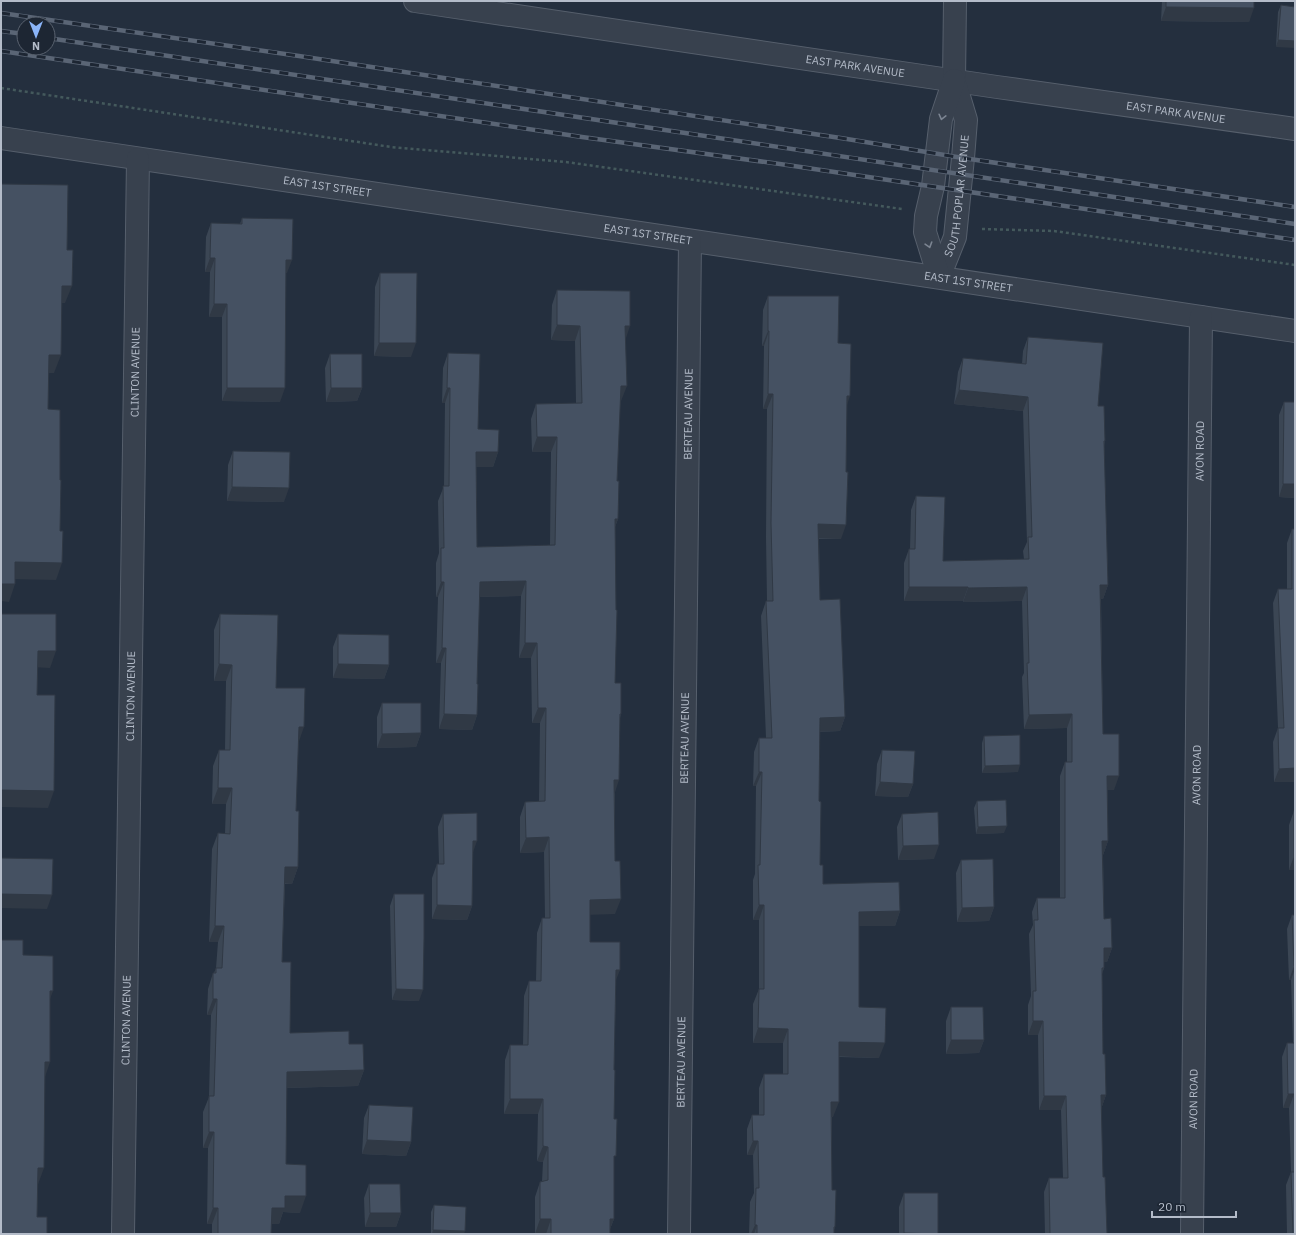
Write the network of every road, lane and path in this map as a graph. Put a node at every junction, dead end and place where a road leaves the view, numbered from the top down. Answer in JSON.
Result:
{"nodes":[{"id":1,"x":415,"y":1,"type":"edge"},
{"id":2,"x":955,"y":1,"type":"edge"},
{"id":3,"x":481,"y":6,"type":"edge"},
{"id":4,"x":954,"y":80,"type":"junction"},
{"id":5,"x":1,"y":88,"type":"edge"},
{"id":6,"x":1295,"y":129,"type":"edge"},
{"id":7,"x":1,"y":138,"type":"edge"},
{"id":8,"x":138,"y":159,"type":"junction"},
{"id":9,"x":926,"y":216,"type":"junction"},
{"id":10,"x":956,"y":227,"type":"junction"},
{"id":11,"x":690,"y":241,"type":"junction"},
{"id":12,"x":1295,"y":265,"type":"edge"},
{"id":13,"x":939,"y":277,"type":"junction"},
{"id":14,"x":1200,"y":317,"type":"junction"},
{"id":15,"x":1295,"y":331,"type":"edge"},
{"id":16,"x":123,"y":1234,"type":"edge"},
{"id":17,"x":679,"y":1234,"type":"edge"},
{"id":18,"x":1192,"y":1234,"type":"edge"}],
"edges":[{"from":1,"to":3,"type":"street","name":"EAST PARK AVENUE"},
{"from":2,"to":4,"type":"street","name":"SOUTH POPLAR AVENUE"},
{"from":3,"to":4,"type":"street","name":"EAST PARK AVENUE"},
{"from":4,"to":6,"type":"street","name":"EAST PARK AVENUE"},
{"from":4,"to":9,"type":"street","name":"SOUTH POPLAR AVENUE","one_way":true},
{"from":4,"to":10,"type":"street","name":"SOUTH POPLAR AVENUE"},
{"from":5,"to":9,"type":"path"},
{"from":7,"to":8,"type":"street","name":"EAST 1ST STREET"},
{"from":8,"to":11,"type":"street","name":"EAST 1ST STREET"},
{"from":8,"to":16,"type":"street","name":"CLINTON AVENUE"},
{"from":9,"to":13,"type":"street","name":"SOUTH POPLAR AVENUE","one_way":true},
{"from":10,"to":12,"type":"path"},
{"from":10,"to":13,"type":"street","name":"SOUTH POPLAR AVENUE"},
{"from":11,"to":13,"type":"street","name":"EAST 1ST STREET"},
{"from":11,"to":17,"type":"street","name":"BERTEAU AVENUE"},
{"from":13,"to":14,"type":"street","name":"EAST 1ST STREET"},
{"from":14,"to":15,"type":"street","name":"EAST 1ST STREET"},
{"from":14,"to":18,"type":"street","name":"AVON ROAD"}]}
